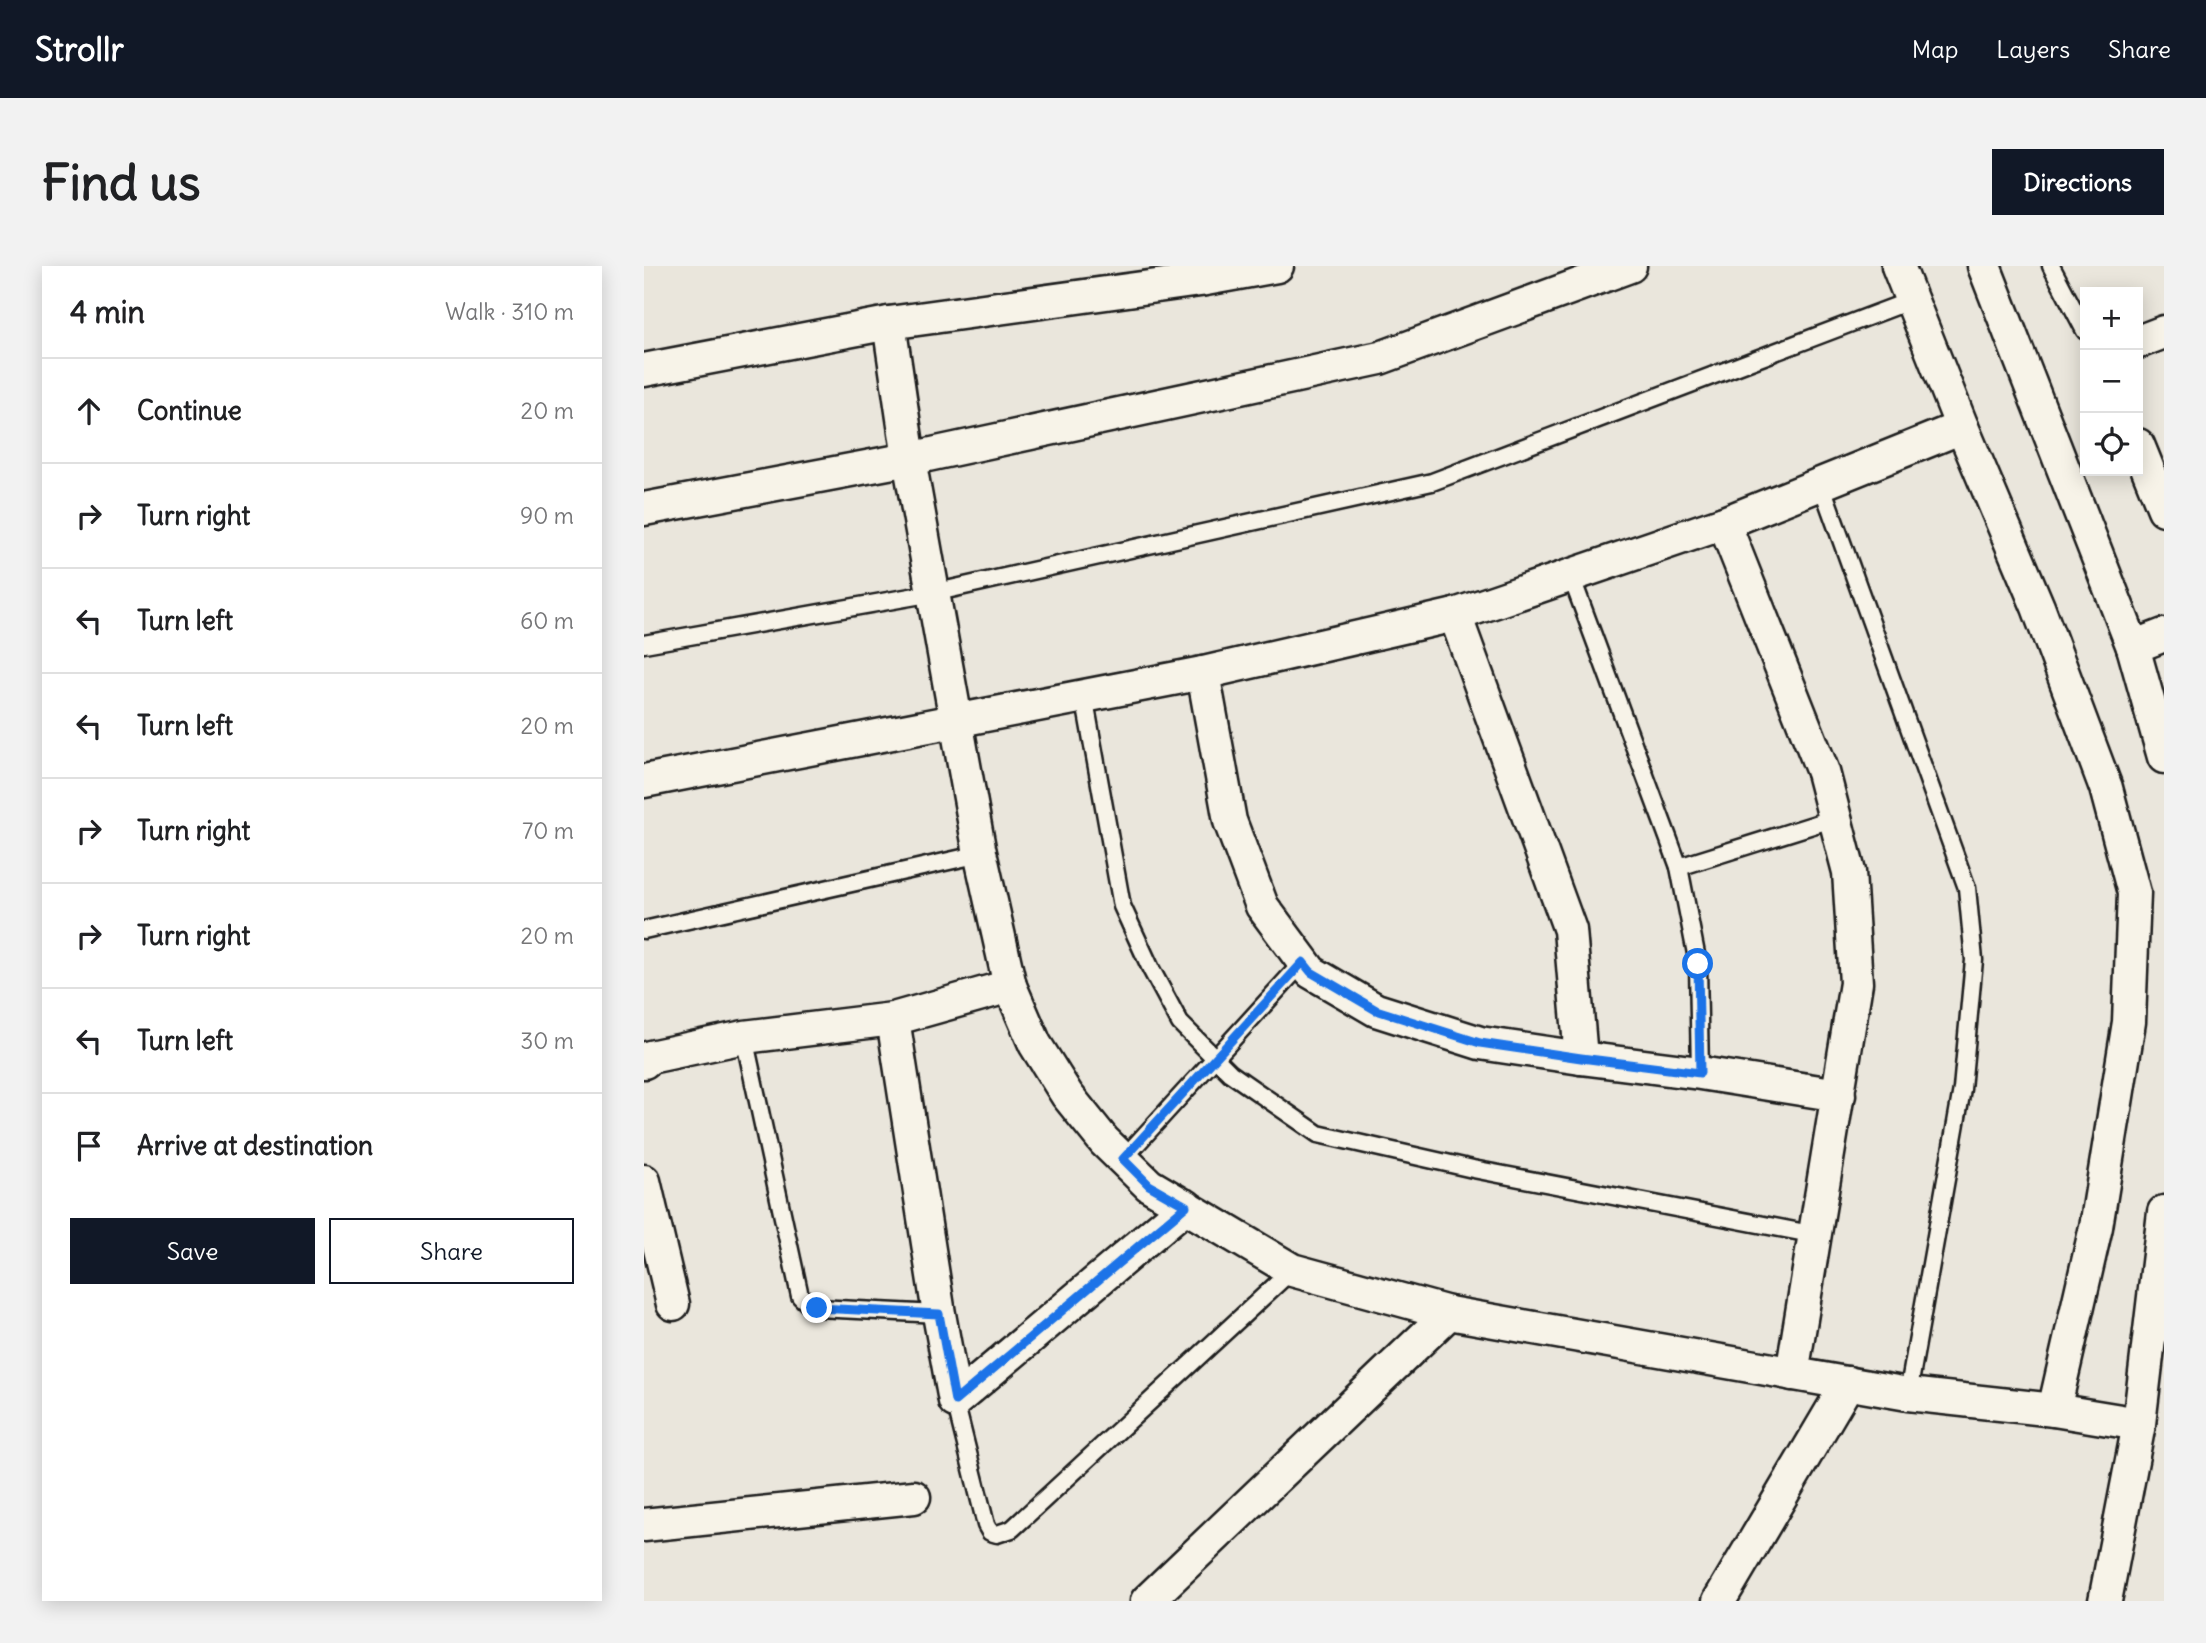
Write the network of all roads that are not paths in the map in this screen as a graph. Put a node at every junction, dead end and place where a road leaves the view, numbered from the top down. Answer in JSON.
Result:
{"nodes":[{"id":1,"x":1277,"y":266,"type":"edge"},
{"id":2,"x":1630,"y":266,"type":"edge"},
{"id":3,"x":1898,"y":266,"type":"edge"},
{"id":4,"x":1984,"y":266,"type":"edge"},
{"id":5,"x":2051,"y":266,"type":"edge"},
{"id":6,"x":1200,"y":273,"type":"edge"},
{"id":7,"x":1912,"y":300,"type":"junction"},
{"id":8,"x":2080,"y":321,"type":"edge"},
{"id":9,"x":889,"y":323,"type":"junction"},
{"id":10,"x":2164,"y":332,"type":"edge"},
{"id":11,"x":2143,"y":340,"type":"edge"},
{"id":12,"x":644,"y":370,"type":"edge"},
{"id":13,"x":1962,"y":427,"type":"junction"},
{"id":14,"x":909,"y":459,"type":"junction"},
{"id":15,"x":2150,"y":461,"type":"edge"},
{"id":16,"x":1821,"y":484,"type":"junction"},
{"id":17,"x":644,"y":509,"type":"edge"},
{"id":18,"x":2164,"y":509,"type":"edge"},
{"id":19,"x":1724,"y":523,"type":"junction"},
{"id":20,"x":1571,"y":576,"type":"junction"},
{"id":21,"x":933,"y":593,"type":"junction"},
{"id":22,"x":1455,"y":615,"type":"junction"},
{"id":23,"x":2164,"y":635,"type":"edge"},
{"id":24,"x":644,"y":644,"type":"edge"},
{"id":25,"x":2133,"y":646,"type":"junction"},
{"id":26,"x":1203,"y":673,"type":"junction"},
{"id":27,"x":1084,"y":696,"type":"junction"},
{"id":28,"x":955,"y":721,"type":"junction"},
{"id":29,"x":2164,"y":757,"type":"edge"},
{"id":30,"x":644,"y":781,"type":"edge"},
{"id":31,"x":1835,"y":818,"type":"junction"},
{"id":32,"x":980,"y":854,"type":"junction"},
{"id":33,"x":1679,"y":867,"type":"junction"},
{"id":34,"x":644,"y":930,"type":"edge"},
{"id":35,"x":1303,"y":962,"type":"junction"},
{"id":36,"x":1010,"y":986,"type":"junction"},
{"id":37,"x":892,"y":1019,"type":"junction"},
{"id":38,"x":744,"y":1037,"type":"junction"},
{"id":39,"x":1214,"y":1057,"type":"junction"},
{"id":40,"x":1581,"y":1058,"type":"junction"},
{"id":41,"x":644,"y":1062,"type":"edge"},
{"id":42,"x":1700,"y":1073,"type":"junction"},
{"id":43,"x":1839,"y":1095,"type":"junction"},
{"id":44,"x":1123,"y":1159,"type":"junction"},
{"id":45,"x":644,"y":1181,"type":"edge"},
{"id":46,"x":1186,"y":1206,"type":"junction"},
{"id":47,"x":2164,"y":1212,"type":"edge"},
{"id":48,"x":1816,"y":1235,"type":"junction"},
{"id":49,"x":1292,"y":1269,"type":"junction"},
{"id":50,"x":673,"y":1304,"type":"dead end"},
{"id":51,"x":1449,"y":1313,"type":"junction"},
{"id":52,"x":939,"y":1314,"type":"junction"},
{"id":53,"x":1792,"y":1374,"type":"junction"},
{"id":54,"x":1848,"y":1383,"type":"junction"},
{"id":55,"x":1908,"y":1394,"type":"junction"},
{"id":56,"x":955,"y":1401,"type":"junction"},
{"id":57,"x":2054,"y":1410,"type":"junction"},
{"id":58,"x":2139,"y":1424,"type":"junction"},
{"id":59,"x":914,"y":1497,"type":"dead end"},
{"id":60,"x":644,"y":1525,"type":"edge"},
{"id":61,"x":1147,"y":1601,"type":"edge"},
{"id":62,"x":1718,"y":1601,"type":"edge"},
{"id":63,"x":2105,"y":1601,"type":"edge"}],
"edges":[{"from":1,"to":6,"type":"street"},
{"from":2,"to":14,"type":"street"},
{"from":3,"to":7,"type":"street"},
{"from":4,"to":25,"type":"street"},
{"from":5,"to":8,"type":"lane"},
{"from":6,"to":9,"type":"street"},
{"from":7,"to":13,"type":"street"},
{"from":7,"to":21,"type":"lane"},
{"from":9,"to":12,"type":"street"},
{"from":9,"to":14,"type":"street"},
{"from":10,"to":11,"type":"street"},
{"from":13,"to":16,"type":"street"},
{"from":13,"to":57,"type":"street"},
{"from":14,"to":17,"type":"street"},
{"from":14,"to":21,"type":"street"},
{"from":15,"to":18,"type":"street"},
{"from":16,"to":19,"type":"street"},
{"from":16,"to":55,"type":"lane"},
{"from":19,"to":20,"type":"street"},
{"from":19,"to":31,"type":"street"},
{"from":20,"to":22,"type":"street"},
{"from":20,"to":33,"type":"lane"},
{"from":21,"to":24,"type":"lane"},
{"from":21,"to":28,"type":"street"},
{"from":22,"to":26,"type":"street"},
{"from":22,"to":40,"type":"street"},
{"from":23,"to":25,"type":"street"},
{"from":25,"to":29,"type":"street"},
{"from":26,"to":27,"type":"street"},
{"from":26,"to":35,"type":"street"},
{"from":27,"to":28,"type":"street"},
{"from":27,"to":39,"type":"lane"},
{"from":28,"to":30,"type":"street"},
{"from":28,"to":32,"type":"street"},
{"from":31,"to":33,"type":"lane"},
{"from":31,"to":43,"type":"street"},
{"from":32,"to":34,"type":"lane"},
{"from":32,"to":36,"type":"street"},
{"from":33,"to":42,"type":"lane"},
{"from":35,"to":39,"type":"lane"},
{"from":35,"to":40,"type":"street"},
{"from":36,"to":37,"type":"street"},
{"from":36,"to":44,"type":"street"},
{"from":37,"to":38,"type":"street"},
{"from":37,"to":52,"type":"street"},
{"from":38,"to":41,"type":"street"},
{"from":38,"to":52,"type":"lane"},
{"from":39,"to":44,"type":"lane"},
{"from":39,"to":48,"type":"lane"},
{"from":40,"to":42,"type":"street"},
{"from":42,"to":43,"type":"street"},
{"from":43,"to":48,"type":"street"},
{"from":44,"to":46,"type":"street"},
{"from":45,"to":50,"type":"street"},
{"from":46,"to":49,"type":"street"},
{"from":46,"to":56,"type":"street"},
{"from":47,"to":58,"type":"street"},
{"from":48,"to":53,"type":"street"},
{"from":49,"to":51,"type":"street"},
{"from":49,"to":56,"type":"lane"},
{"from":51,"to":53,"type":"street"},
{"from":51,"to":61,"type":"street"},
{"from":52,"to":56,"type":"street"},
{"from":53,"to":54,"type":"street"},
{"from":54,"to":55,"type":"street"},
{"from":54,"to":62,"type":"street"},
{"from":55,"to":57,"type":"street"},
{"from":57,"to":58,"type":"street"},
{"from":58,"to":63,"type":"street"},
{"from":59,"to":60,"type":"street"}]}
